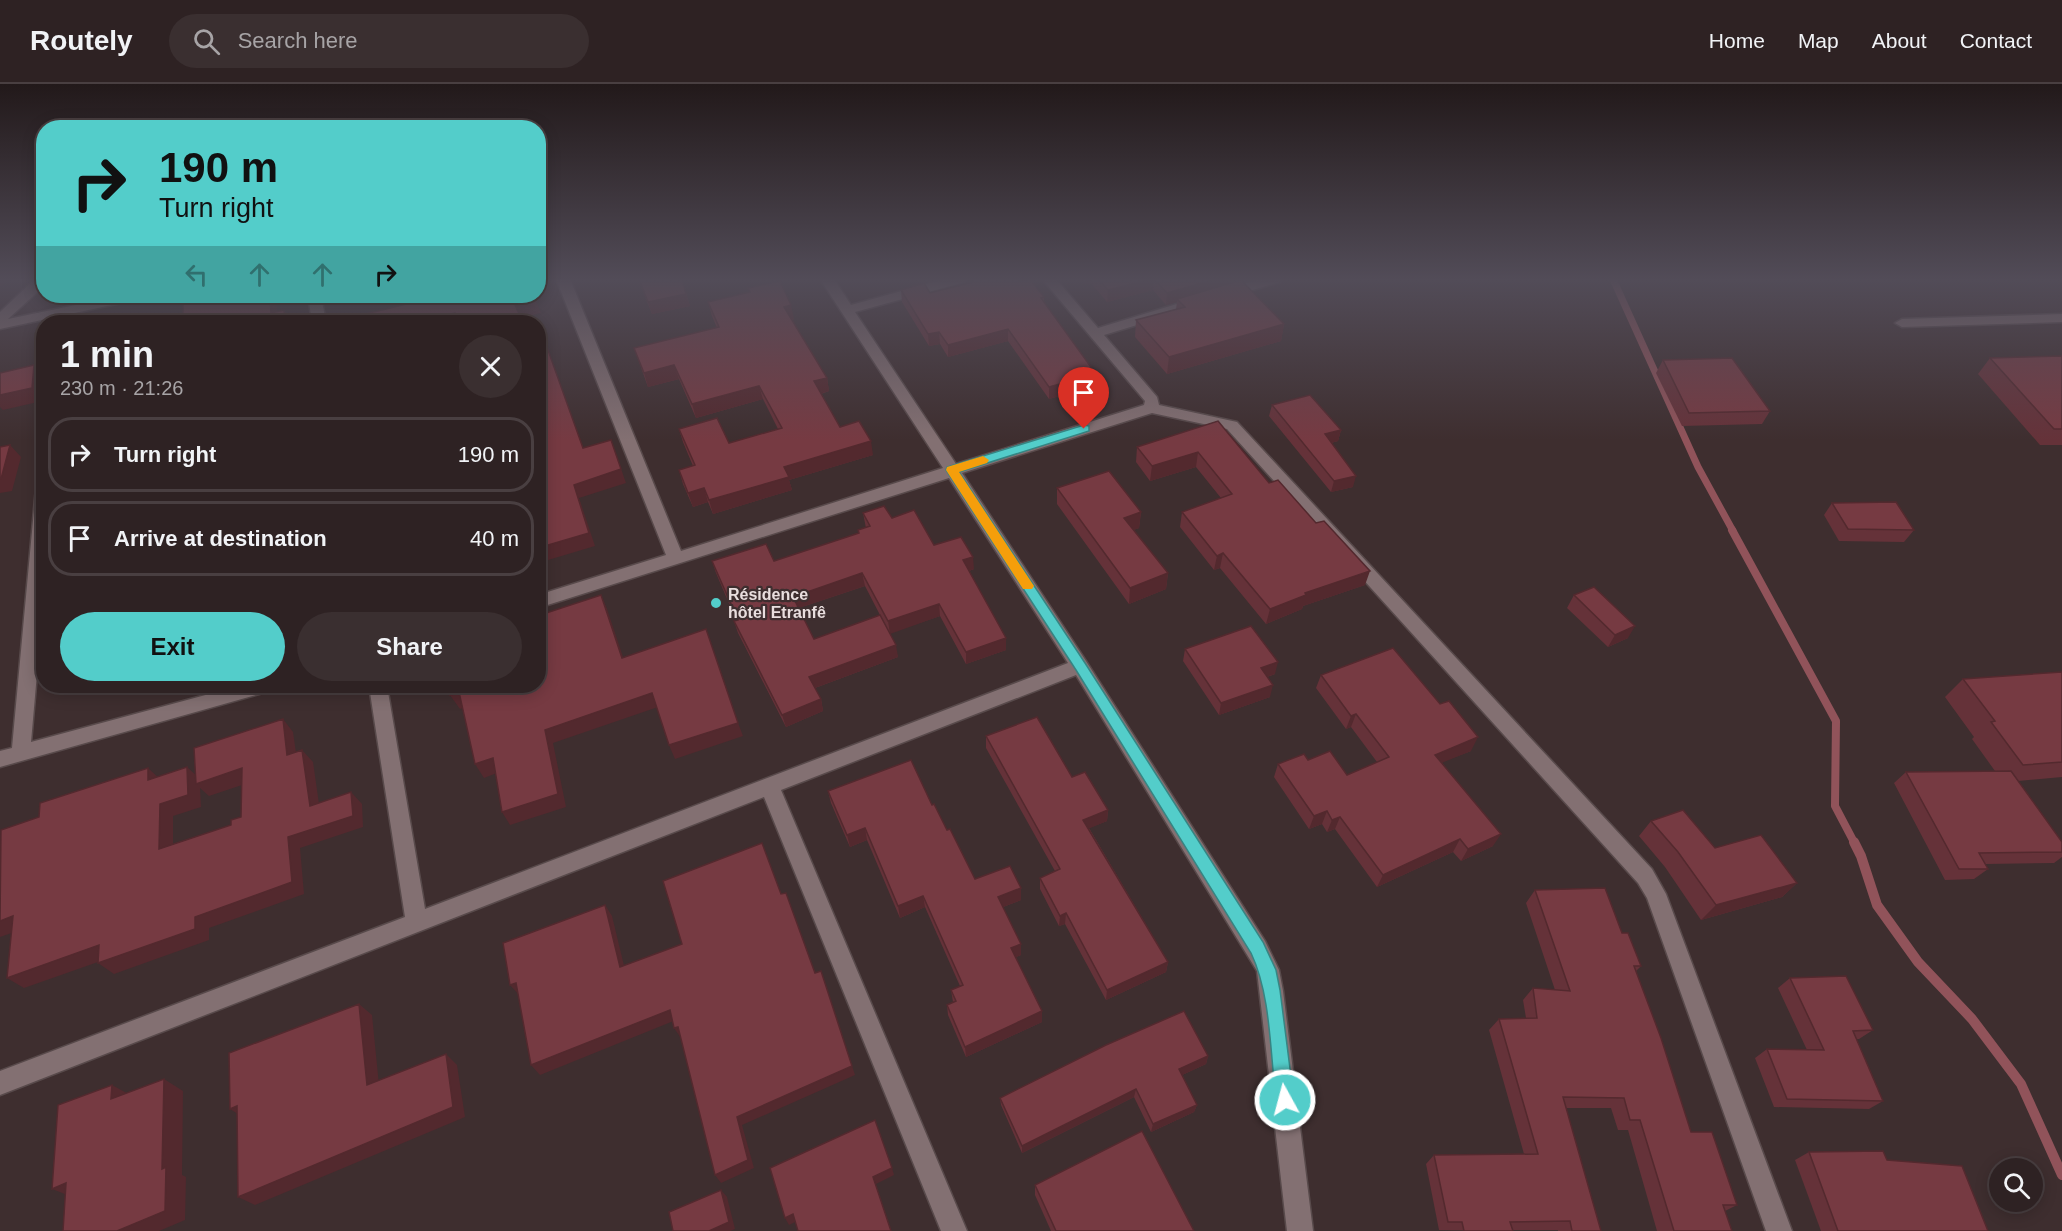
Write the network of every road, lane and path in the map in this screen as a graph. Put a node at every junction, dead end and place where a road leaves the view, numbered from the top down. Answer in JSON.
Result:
{"nodes":[{"id":1,"x":585,"y":333,"type":"edge"},
{"id":2,"x":862,"y":333,"type":"edge"},
{"id":3,"x":1096,"y":333,"type":"edge"},
{"id":4,"x":1151,"y":408,"type":"junction"},
{"id":5,"x":951,"y":470,"type":"junction"},
{"id":6,"x":676,"y":558,"type":"junction"},
{"id":7,"x":36,"y":580,"type":"edge"},
{"id":8,"x":546,"y":599,"type":"edge"},
{"id":9,"x":1080,"y":666,"type":"junction"},
{"id":10,"x":239,"y":693,"type":"edge"},
{"id":11,"x":379,"y":693,"type":"edge"},
{"id":12,"x":21,"y":753,"type":"junction"},
{"id":13,"x":0,"y":759,"type":"edge"},
{"id":14,"x":770,"y":786,"type":"junction"},
{"id":15,"x":416,"y":922,"type":"junction"},
{"id":16,"x":0,"y":1083,"type":"edge"},
{"id":17,"x":954,"y":1231,"type":"edge"},
{"id":18,"x":1300,"y":1231,"type":"edge"},
{"id":19,"x":1779,"y":1231,"type":"edge"}],
"edges":[{"from":1,"to":6,"type":"street"},
{"from":2,"to":5,"type":"street"},
{"from":3,"to":4,"type":"street"},
{"from":4,"to":5,"type":"street"},
{"from":4,"to":19,"type":"street"},
{"from":5,"to":6,"type":"street"},
{"from":5,"to":9,"type":"street"},
{"from":6,"to":8,"type":"street"},
{"from":7,"to":12,"type":"street"},
{"from":9,"to":14,"type":"street"},
{"from":9,"to":18,"type":"street"},
{"from":10,"to":12,"type":"street"},
{"from":11,"to":15,"type":"street"},
{"from":12,"to":13,"type":"street"},
{"from":14,"to":15,"type":"street"},
{"from":14,"to":17,"type":"street"},
{"from":15,"to":16,"type":"street"}]}
